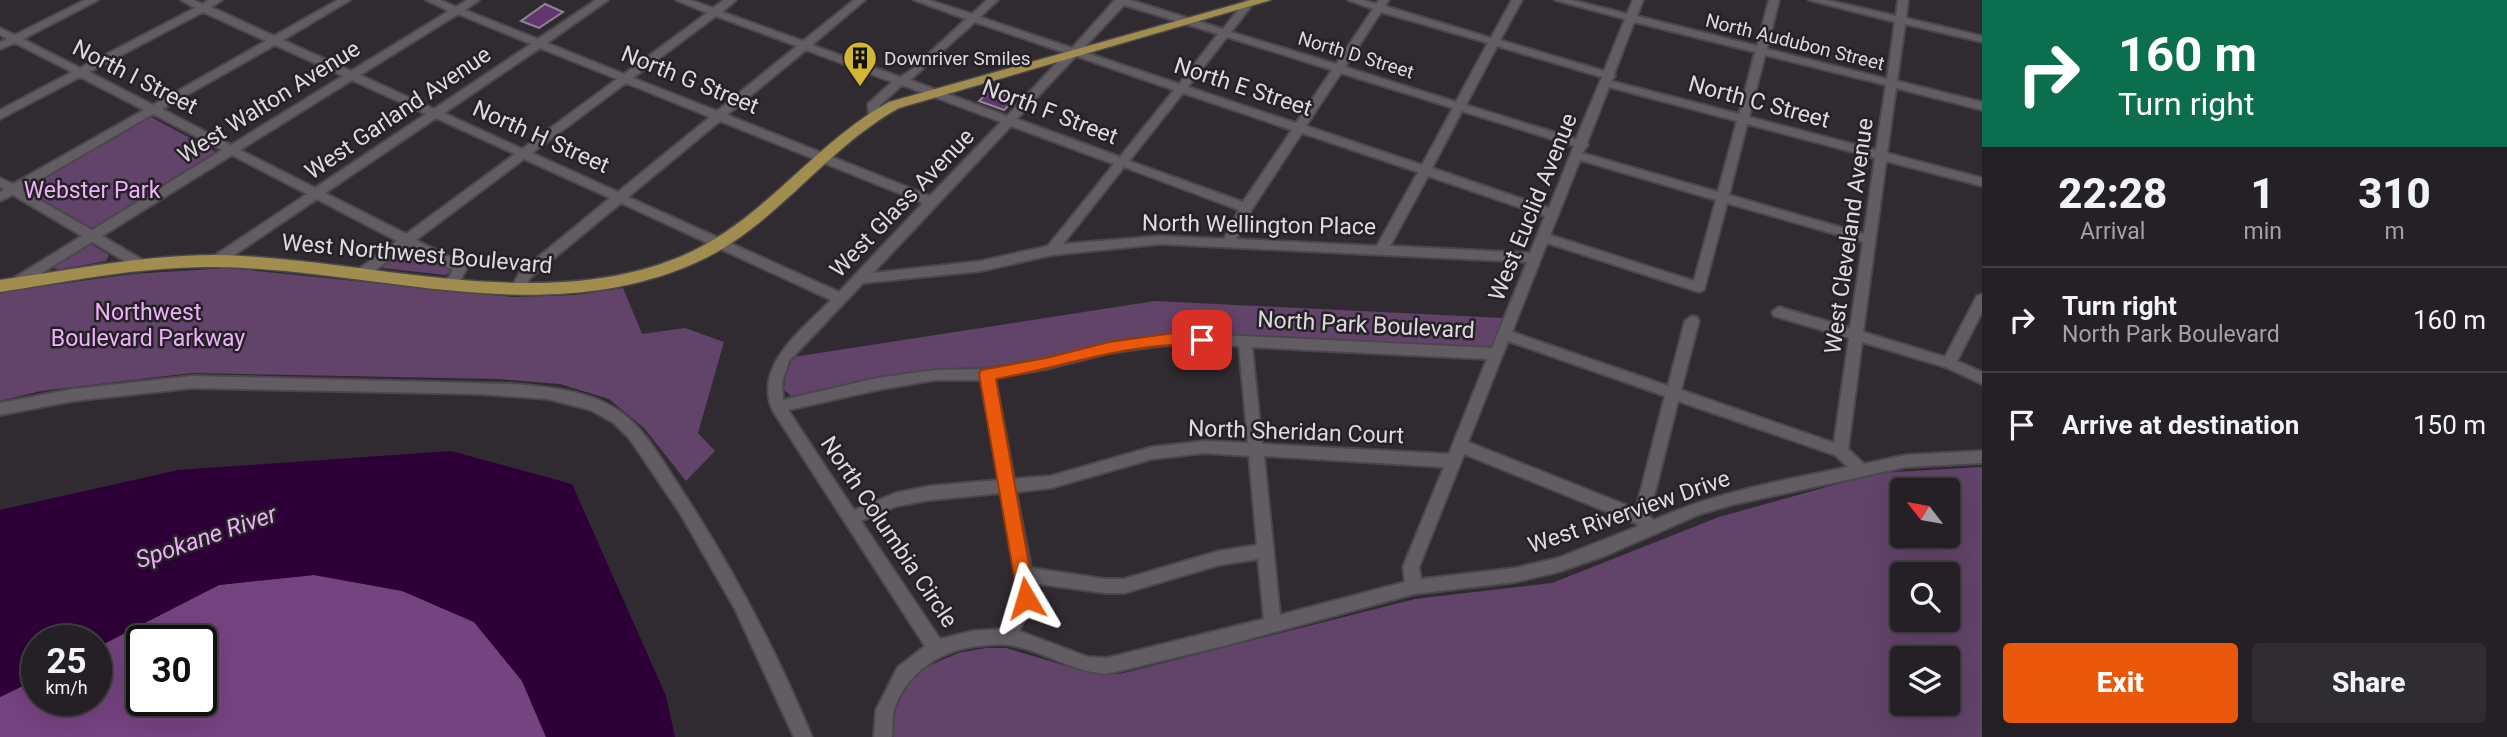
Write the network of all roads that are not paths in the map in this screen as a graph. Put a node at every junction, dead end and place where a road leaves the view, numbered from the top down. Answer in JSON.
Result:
{"nodes":[{"id":1,"x":93,"y":0,"type":"edge"},
{"id":2,"x":186,"y":0,"type":"edge"},
{"id":3,"x":217,"y":0,"type":"edge"},
{"id":4,"x":345,"y":0,"type":"edge"},
{"id":5,"x":431,"y":0,"type":"edge"},
{"id":6,"x":474,"y":0,"type":"edge"},
{"id":7,"x":603,"y":0,"type":"edge"},
{"id":8,"x":681,"y":0,"type":"edge"},
{"id":9,"x":731,"y":0,"type":"edge"},
{"id":10,"x":860,"y":0,"type":"edge"},
{"id":11,"x":919,"y":0,"type":"edge"},
{"id":12,"x":993,"y":0,"type":"edge"},
{"id":13,"x":1122,"y":0,"type":"edge"},
{"id":14,"x":1265,"y":0,"type":"edge"},
{"id":15,"x":1353,"y":0,"type":"edge"},
{"id":16,"x":1517,"y":0,"type":"edge"},
{"id":17,"x":1560,"y":0,"type":"edge"},
{"id":18,"x":1638,"y":0,"type":"edge"},
{"id":19,"x":1774,"y":0,"type":"edge"},
{"id":20,"x":1814,"y":0,"type":"edge"},
{"id":21,"x":1903,"y":0,"type":"edge"},
{"id":22,"x":1249,"y":3,"type":"edge"},
{"id":23,"x":1382,"y":4,"type":"edge"},
{"id":24,"x":203,"y":8,"type":"junction"},
{"id":25,"x":457,"y":10,"type":"junction"},
{"id":26,"x":715,"y":12,"type":"junction"},
{"id":27,"x":974,"y":18,"type":"junction"},
{"id":28,"x":1630,"y":19,"type":"junction"},
{"id":29,"x":1900,"y":20,"type":"junction"},
{"id":30,"x":1188,"y":22,"type":"junction"},
{"id":31,"x":0,"y":31,"type":"edge"},
{"id":32,"x":1224,"y":34,"type":"junction"},
{"id":33,"x":15,"y":39,"type":"junction"},
{"id":34,"x":1982,"y":39,"type":"edge"},
{"id":35,"x":275,"y":40,"type":"junction"},
{"id":36,"x":1494,"y":42,"type":"junction"},
{"id":37,"x":539,"y":44,"type":"junction"},
{"id":38,"x":804,"y":45,"type":"junction"},
{"id":39,"x":0,"y":46,"type":"edge"},
{"id":40,"x":1761,"y":52,"type":"junction"},
{"id":41,"x":1073,"y":53,"type":"junction"},
{"id":42,"x":1338,"y":69,"type":"junction"},
{"id":43,"x":80,"y":72,"type":"junction"},
{"id":44,"x":353,"y":75,"type":"junction"},
{"id":45,"x":625,"y":79,"type":"junction"},
{"id":46,"x":1608,"y":80,"type":"junction"},
{"id":47,"x":902,"y":82,"type":"junction"},
{"id":48,"x":1891,"y":84,"type":"junction"},
{"id":49,"x":1180,"y":89,"type":"junction"},
{"id":50,"x":933,"y":93,"type":"junction"},
{"id":51,"x":1982,"y":106,"type":"edge"},
{"id":52,"x":1459,"y":107,"type":"junction"},
{"id":53,"x":153,"y":110,"type":"junction"},
{"id":54,"x":436,"y":113,"type":"junction"},
{"id":55,"x":873,"y":115,"type":"junction"},
{"id":56,"x":0,"y":116,"type":"edge"},
{"id":57,"x":719,"y":116,"type":"junction"},
{"id":58,"x":1743,"y":119,"type":"junction"},
{"id":59,"x":1008,"y":121,"type":"junction"},
{"id":60,"x":1300,"y":128,"type":"junction"},
{"id":61,"x":232,"y":149,"type":"junction"},
{"id":62,"x":1580,"y":150,"type":"junction"},
{"id":63,"x":523,"y":153,"type":"junction"},
{"id":64,"x":1882,"y":156,"type":"junction"},
{"id":65,"x":822,"y":158,"type":"junction"},
{"id":66,"x":1120,"y":163,"type":"junction"},
{"id":67,"x":1424,"y":171,"type":"junction"},
{"id":68,"x":0,"y":182,"type":"edge"},
{"id":69,"x":1982,"y":183,"type":"edge"},
{"id":70,"x":13,"y":190,"type":"junction"},
{"id":71,"x":316,"y":193,"type":"junction"},
{"id":72,"x":621,"y":196,"type":"junction"},
{"id":73,"x":0,"y":197,"type":"edge"},
{"id":74,"x":1723,"y":198,"type":"junction"},
{"id":75,"x":932,"y":202,"type":"junction"},
{"id":76,"x":1246,"y":208,"type":"junction"},
{"id":77,"x":1554,"y":214,"type":"junction"},
{"id":78,"x":93,"y":236,"type":"junction"},
{"id":79,"x":1544,"y":238,"type":"junction"},
{"id":80,"x":407,"y":239,"type":"junction"},
{"id":81,"x":1871,"y":240,"type":"junction"},
{"id":82,"x":1228,"y":242,"type":"junction"},
{"id":83,"x":722,"y":243,"type":"junction"},
{"id":84,"x":1382,"y":249,"type":"junction"},
{"id":85,"x":1052,"y":250,"type":"junction"},
{"id":86,"x":1536,"y":258,"type":"junction"},
{"id":87,"x":216,"y":261,"type":"junction"},
{"id":88,"x":143,"y":266,"type":"junction"},
{"id":89,"x":361,"y":274,"type":"junction"},
{"id":90,"x":858,"y":279,"type":"junction"},
{"id":91,"x":452,"y":282,"type":"junction"},
{"id":92,"x":7,"y":285,"type":"edge"},
{"id":93,"x":518,"y":288,"type":"junction"},
{"id":94,"x":840,"y":298,"type":"junction"},
{"id":95,"x":1982,"y":299,"type":"edge"},
{"id":96,"x":1779,"y":312,"type":"dead end"},
{"id":97,"x":1692,"y":321,"type":"dead end"},
{"id":98,"x":1505,"y":335,"type":"junction"},
{"id":99,"x":1856,"y":336,"type":"junction"},
{"id":100,"x":1245,"y":342,"type":"junction"},
{"id":101,"x":1498,"y":354,"type":"junction"},
{"id":102,"x":1949,"y":363,"type":"junction"},
{"id":103,"x":987,"y":374,"type":"junction"},
{"id":104,"x":775,"y":378,"type":"joint"},
{"id":105,"x":1982,"y":378,"type":"edge"},
{"id":106,"x":1672,"y":393,"type":"junction"},
{"id":107,"x":778,"y":407,"type":"junction"},
{"id":108,"x":0,"y":409,"type":"edge"},
{"id":109,"x":1257,"y":449,"type":"junction"},
{"id":110,"x":1840,"y":451,"type":"junction"},
{"id":111,"x":1458,"y":453,"type":"junction"},
{"id":112,"x":1982,"y":457,"type":"edge"},
{"id":113,"x":1860,"y":469,"type":"junction"},
{"id":114,"x":1006,"y":488,"type":"junction"},
{"id":115,"x":850,"y":518,"type":"junction"},
{"id":116,"x":1646,"y":523,"type":"junction"},
{"id":117,"x":1266,"y":551,"type":"junction"},
{"id":118,"x":1024,"y":574,"type":"junction"},
{"id":119,"x":1414,"y":587,"type":"junction"},
{"id":120,"x":1273,"y":625,"type":"junction"},
{"id":121,"x":1006,"y":636,"type":"junction"},
{"id":122,"x":936,"y":648,"type":"junction"},
{"id":123,"x":803,"y":737,"type":"edge"},
{"id":124,"x":883,"y":737,"type":"edge"}],
"edges":[{"from":1,"to":33,"type":"street"},
{"from":2,"to":24,"type":"street","name":"North H Street"},
{"from":3,"to":24,"type":"street"},
{"from":4,"to":35,"type":"street"},
{"from":5,"to":25,"type":"street","name":"North G Street"},
{"from":6,"to":25,"type":"street","name":"West Walton Avenue"},
{"from":7,"to":37,"type":"street","name":"West Garland Avenue"},
{"from":8,"to":26,"type":"street","name":"North F Street"},
{"from":9,"to":26,"type":"street"},
{"from":10,"to":38,"type":"street"},
{"from":11,"to":27,"type":"street","name":"North E Street"},
{"from":12,"to":27,"type":"street"},
{"from":13,"to":30,"type":"street","name":"North D Street"},
{"from":13,"to":41,"type":"street","name":"West Glass Avenue"},
{"from":14,"to":22,"type":"main road","name":"West Northwest Boulevard"},
{"from":15,"to":23,"type":"street","name":"North C Street"},
{"from":16,"to":36,"type":"street"},
{"from":17,"to":28,"type":"street","name":"North Audubon Street"},
{"from":18,"to":28,"type":"street","name":"West Euclid Avenue"},
{"from":19,"to":40,"type":"street"},
{"from":20,"to":29,"type":"street"},
{"from":21,"to":29,"type":"street","name":"West Cleveland Avenue"},
{"from":22,"to":30,"type":"main road","name":"West Northwest Boulevard"},
{"from":22,"to":32,"type":"street"},
{"from":23,"to":36,"type":"street","name":"North C Street"},
{"from":23,"to":42,"type":"street"},
{"from":24,"to":35,"type":"street","name":"North H Street"},
{"from":24,"to":43,"type":"street"},
{"from":25,"to":37,"type":"street","name":"North G Street"},
{"from":25,"to":44,"type":"street","name":"West Walton Avenue"},
{"from":26,"to":38,"type":"street","name":"North F Street"},
{"from":26,"to":45,"type":"street"},
{"from":27,"to":41,"type":"street","name":"North E Street"},
{"from":27,"to":47,"type":"street"},
{"from":28,"to":40,"type":"street","name":"North Audubon Street"},
{"from":28,"to":46,"type":"street","name":"West Euclid Avenue"},
{"from":29,"to":34,"type":"street"},
{"from":29,"to":48,"type":"street","name":"West Cleveland Avenue"},
{"from":30,"to":32,"type":"street","name":"North D Street"},
{"from":30,"to":41,"type":"main road","name":"West Northwest Boulevard"},
{"from":31,"to":33,"type":"street","name":"North I Street"},
{"from":32,"to":42,"type":"street","name":"North D Street"},
{"from":32,"to":49,"type":"street"},
{"from":33,"to":39,"type":"street"},
{"from":33,"to":43,"type":"street","name":"North I Street"},
{"from":35,"to":44,"type":"street","name":"North H Street"},
{"from":35,"to":53,"type":"street"},
{"from":36,"to":46,"type":"street","name":"North C Street"},
{"from":36,"to":52,"type":"street"},
{"from":37,"to":45,"type":"street","name":"North G Street"},
{"from":37,"to":54,"type":"street","name":"West Garland Avenue"},
{"from":38,"to":47,"type":"street","name":"North F Street"},
{"from":38,"to":57,"type":"street"},
{"from":40,"to":48,"type":"street","name":"North Audubon Street"},
{"from":40,"to":58,"type":"street"},
{"from":41,"to":49,"type":"street","name":"North E Street"},
{"from":41,"to":50,"type":"main road","name":"West Northwest Boulevard"},
{"from":41,"to":59,"type":"street","name":"West Glass Avenue"},
{"from":42,"to":52,"type":"street","name":"North D Street"},
{"from":42,"to":60,"type":"street"},
{"from":43,"to":53,"type":"street","name":"North I Street"},
{"from":43,"to":56,"type":"street"},
{"from":44,"to":54,"type":"street","name":"North H Street"},
{"from":44,"to":61,"type":"street","name":"West Walton Avenue"},
{"from":45,"to":57,"type":"street","name":"North G Street"},
{"from":45,"to":63,"type":"street"},
{"from":46,"to":58,"type":"street","name":"North C Street"},
{"from":46,"to":62,"type":"street","name":"West Euclid Avenue"},
{"from":47,"to":50,"type":"street","name":"North F Street"},
{"from":47,"to":55,"type":"street"},
{"from":48,"to":51,"type":"street","name":"North Audubon Street"},
{"from":48,"to":64,"type":"street","name":"West Cleveland Avenue"},
{"from":49,"to":60,"type":"street","name":"North E Street"},
{"from":49,"to":66,"type":"street"},
{"from":50,"to":55,"type":"main road","name":"West Northwest Boulevard"},
{"from":50,"to":59,"type":"street","name":"North F Street"},
{"from":52,"to":62,"type":"street","name":"North D Street"},
{"from":52,"to":67,"type":"street"},
{"from":53,"to":61,"type":"street","name":"North I Street"},
{"from":53,"to":70,"type":"street"},
{"from":54,"to":63,"type":"street","name":"North H Street"},
{"from":54,"to":71,"type":"street","name":"West Garland Avenue"},
{"from":55,"to":65,"type":"main road","name":"West Northwest Boulevard"},
{"from":57,"to":65,"type":"street","name":"North G Street"},
{"from":57,"to":72,"type":"street"},
{"from":58,"to":64,"type":"street","name":"North C Street"},
{"from":58,"to":74,"type":"street"},
{"from":59,"to":66,"type":"street","name":"North F Street"},
{"from":59,"to":75,"type":"street","name":"West Glass Avenue"},
{"from":60,"to":67,"type":"street","name":"North E Street"},
{"from":60,"to":76,"type":"street"},
{"from":61,"to":71,"type":"street","name":"North I Street"},
{"from":61,"to":78,"type":"street","name":"West Walton Avenue"},
{"from":62,"to":74,"type":"street","name":"North D Street"},
{"from":62,"to":77,"type":"street","name":"West Euclid Avenue"},
{"from":63,"to":72,"type":"street","name":"North H Street"},
{"from":63,"to":80,"type":"street"},
{"from":64,"to":69,"type":"street","name":"North C Street"},
{"from":64,"to":81,"type":"street","name":"West Cleveland Avenue"},
{"from":65,"to":75,"type":"street","name":"North G Street"},
{"from":65,"to":83,"type":"main road","name":"West Northwest Boulevard"},
{"from":66,"to":76,"type":"street","name":"North F Street"},
{"from":66,"to":85,"type":"street"},
{"from":67,"to":77,"type":"street","name":"North E Street"},
{"from":67,"to":84,"type":"street"},
{"from":68,"to":70,"type":"street"},
{"from":70,"to":73,"type":"street"},
{"from":70,"to":78,"type":"street"},
{"from":71,"to":80,"type":"street","name":"North I Street"},
{"from":71,"to":87,"type":"street","name":"West Garland Avenue"},
{"from":72,"to":83,"type":"street","name":"North H Street"},
{"from":72,"to":93,"type":"street"},
{"from":74,"to":79,"type":"street"},
{"from":74,"to":81,"type":"street","name":"North D Street"},
{"from":75,"to":90,"type":"street","name":"West Glass Avenue"},
{"from":76,"to":82,"type":"street"},
{"from":77,"to":79,"type":"street","name":"West Euclid Avenue"},
{"from":78,"to":88,"type":"street"},
{"from":78,"to":92,"type":"street","name":"West Walton Avenue"},
{"from":79,"to":86,"type":"street","name":"West Euclid Avenue"},
{"from":80,"to":89,"type":"street"},
{"from":80,"to":91,"type":"street","name":"North I Street"},
{"from":81,"to":99,"type":"street","name":"West Cleveland Avenue"},
{"from":82,"to":84,"type":"street","name":"North Wellington Place"},
{"from":82,"to":85,"type":"street","name":"North Wellington Place"},
{"from":83,"to":93,"type":"main road","name":"West Northwest Boulevard"},
{"from":83,"to":94,"type":"street","name":"North H Street"},
{"from":84,"to":86,"type":"street","name":"North Wellington Place"},
{"from":85,"to":90,"type":"street","name":"North Wellington Place"},
{"from":86,"to":98,"type":"street","name":"West Euclid Avenue"},
{"from":87,"to":88,"type":"main road","name":"West Northwest Boulevard"},
{"from":87,"to":89,"type":"main road","name":"West Northwest Boulevard"},
{"from":88,"to":92,"type":"main road","name":"West Northwest Boulevard"},
{"from":89,"to":91,"type":"main road","name":"West Northwest Boulevard"},
{"from":90,"to":94,"type":"street","name":"West Glass Avenue"},
{"from":91,"to":93,"type":"main road","name":"West Northwest Boulevard"},
{"from":94,"to":104,"type":"street","name":"West Glass Avenue"},
{"from":95,"to":102,"type":"street"},
{"from":96,"to":99,"type":"street"},
{"from":97,"to":106,"type":"street"},
{"from":98,"to":101,"type":"street","name":"West Euclid Avenue"},
{"from":98,"to":106,"type":"street"},
{"from":99,"to":102,"type":"street"},
{"from":99,"to":110,"type":"street","name":"West Cleveland Avenue"},
{"from":100,"to":101,"type":"street","name":"North Park Boulevard"},
{"from":100,"to":103,"type":"street","name":"North Park Boulevard"},
{"from":100,"to":109,"type":"street"},
{"from":101,"to":111,"type":"street","name":"West Euclid Avenue"},
{"from":102,"to":105,"type":"street"},
{"from":103,"to":107,"type":"street","name":"North Park Boulevard"},
{"from":103,"to":114,"type":"street"},
{"from":104,"to":107,"type":"street","name":"North Columbia Circle"},
{"from":106,"to":110,"type":"street"},
{"from":106,"to":116,"type":"street"},
{"from":107,"to":115,"type":"street","name":"North Columbia Circle"},
{"from":108,"to":123,"type":"street"},
{"from":109,"to":111,"type":"street","name":"North Sheridan Court"},
{"from":109,"to":114,"type":"street","name":"North Sheridan Court"},
{"from":109,"to":117,"type":"street"},
{"from":110,"to":113,"type":"street"},
{"from":111,"to":116,"type":"street"},
{"from":111,"to":119,"type":"street","name":"West Euclid Avenue"},
{"from":112,"to":113,"type":"street","name":"West Riverview Drive"},
{"from":113,"to":116,"type":"street","name":"West Riverview Drive"},
{"from":114,"to":115,"type":"street","name":"North Sheridan Court"},
{"from":114,"to":118,"type":"street"},
{"from":115,"to":122,"type":"street","name":"North Columbia Circle"},
{"from":116,"to":119,"type":"street","name":"West Riverview Drive"},
{"from":117,"to":118,"type":"street"},
{"from":117,"to":120,"type":"street"},
{"from":118,"to":121,"type":"street"},
{"from":119,"to":120,"type":"street","name":"North Columbia Circle"},
{"from":120,"to":121,"type":"street","name":"North Columbia Circle"},
{"from":121,"to":122,"type":"street","name":"North Columbia Circle"},
{"from":122,"to":124,"type":"street"}]}
